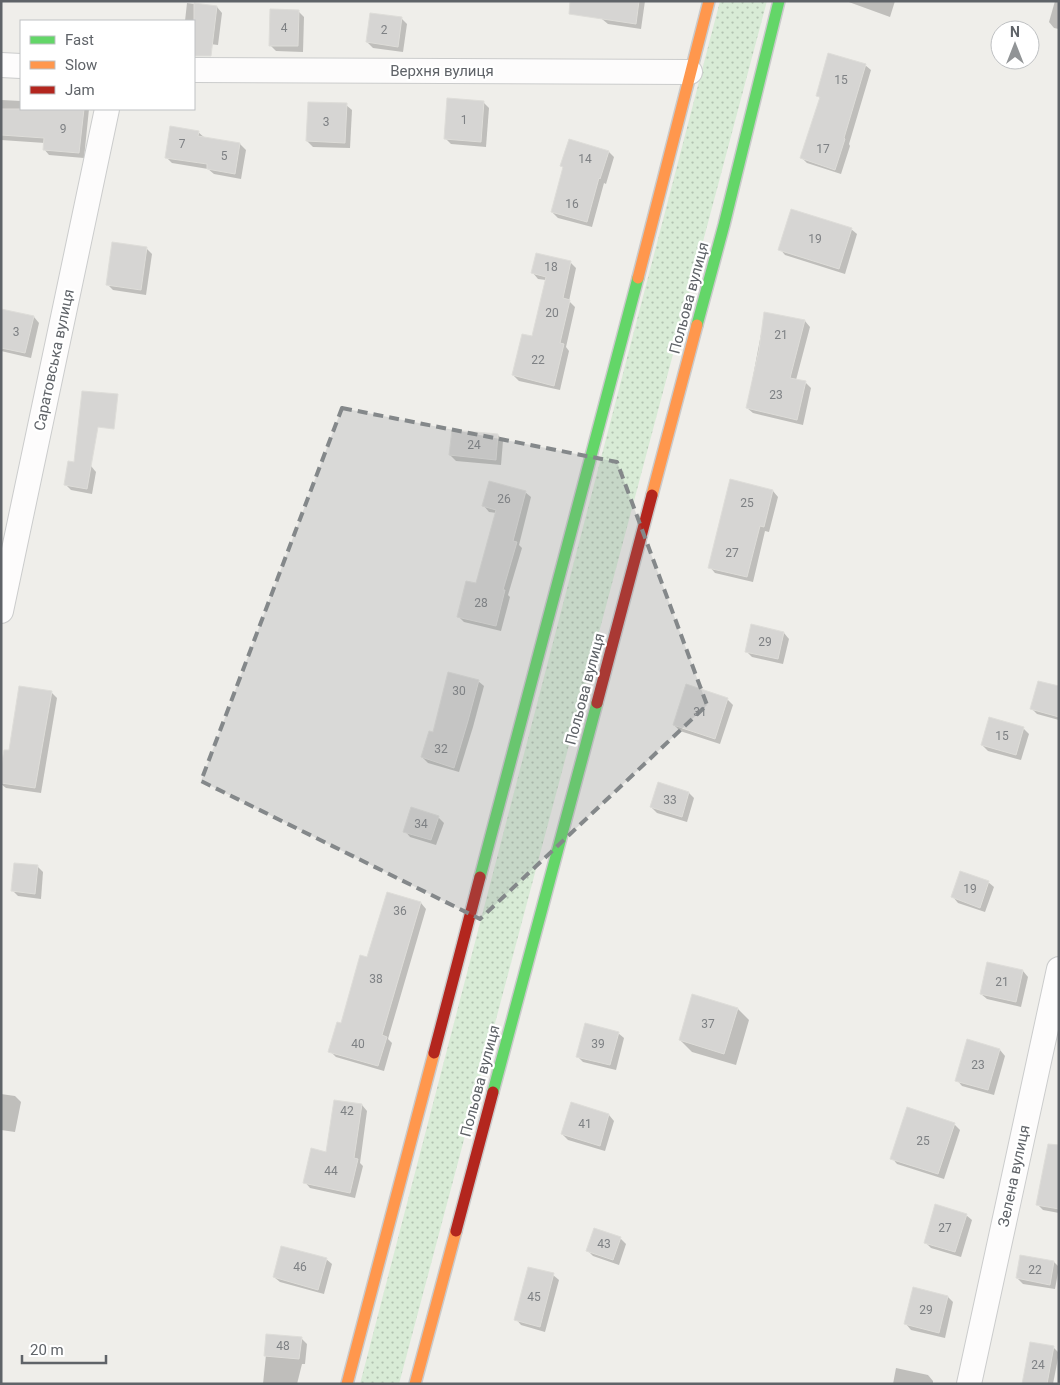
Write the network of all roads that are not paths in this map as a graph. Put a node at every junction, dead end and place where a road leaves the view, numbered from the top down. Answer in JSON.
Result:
{"nodes":[{"id":1,"x":709,"y":1,"type":"edge"},
{"id":2,"x":779,"y":1,"type":"edge"},
{"id":3,"x":1,"y":65,"type":"edge"},
{"id":4,"x":20,"y":66,"type":"edge"},
{"id":5,"x":195,"y":70,"type":"edge"},
{"id":6,"x":690,"y":72,"type":"junction"},
{"id":7,"x":107,"y":110,"type":"edge"},
{"id":8,"x":1,"y":611,"type":"edge"},
{"id":9,"x":1059,"y":969,"type":"edge"},
{"id":10,"x":347,"y":1384,"type":"edge"},
{"id":11,"x":415,"y":1384,"type":"edge"},
{"id":12,"x":969,"y":1384,"type":"edge"}],
"edges":[{"from":1,"to":6,"type":"main road"},
{"from":2,"to":11,"type":"main road","name":"Польова вулиця"},
{"from":3,"to":4,"type":"street"},
{"from":5,"to":6,"type":"street","name":"Верхня вулиця"},
{"from":6,"to":10,"type":"main road"},
{"from":7,"to":8,"type":"street","name":"Саратовська вулиця"},
{"from":9,"to":12,"type":"street","name":"Зелена вулиця"}]}
